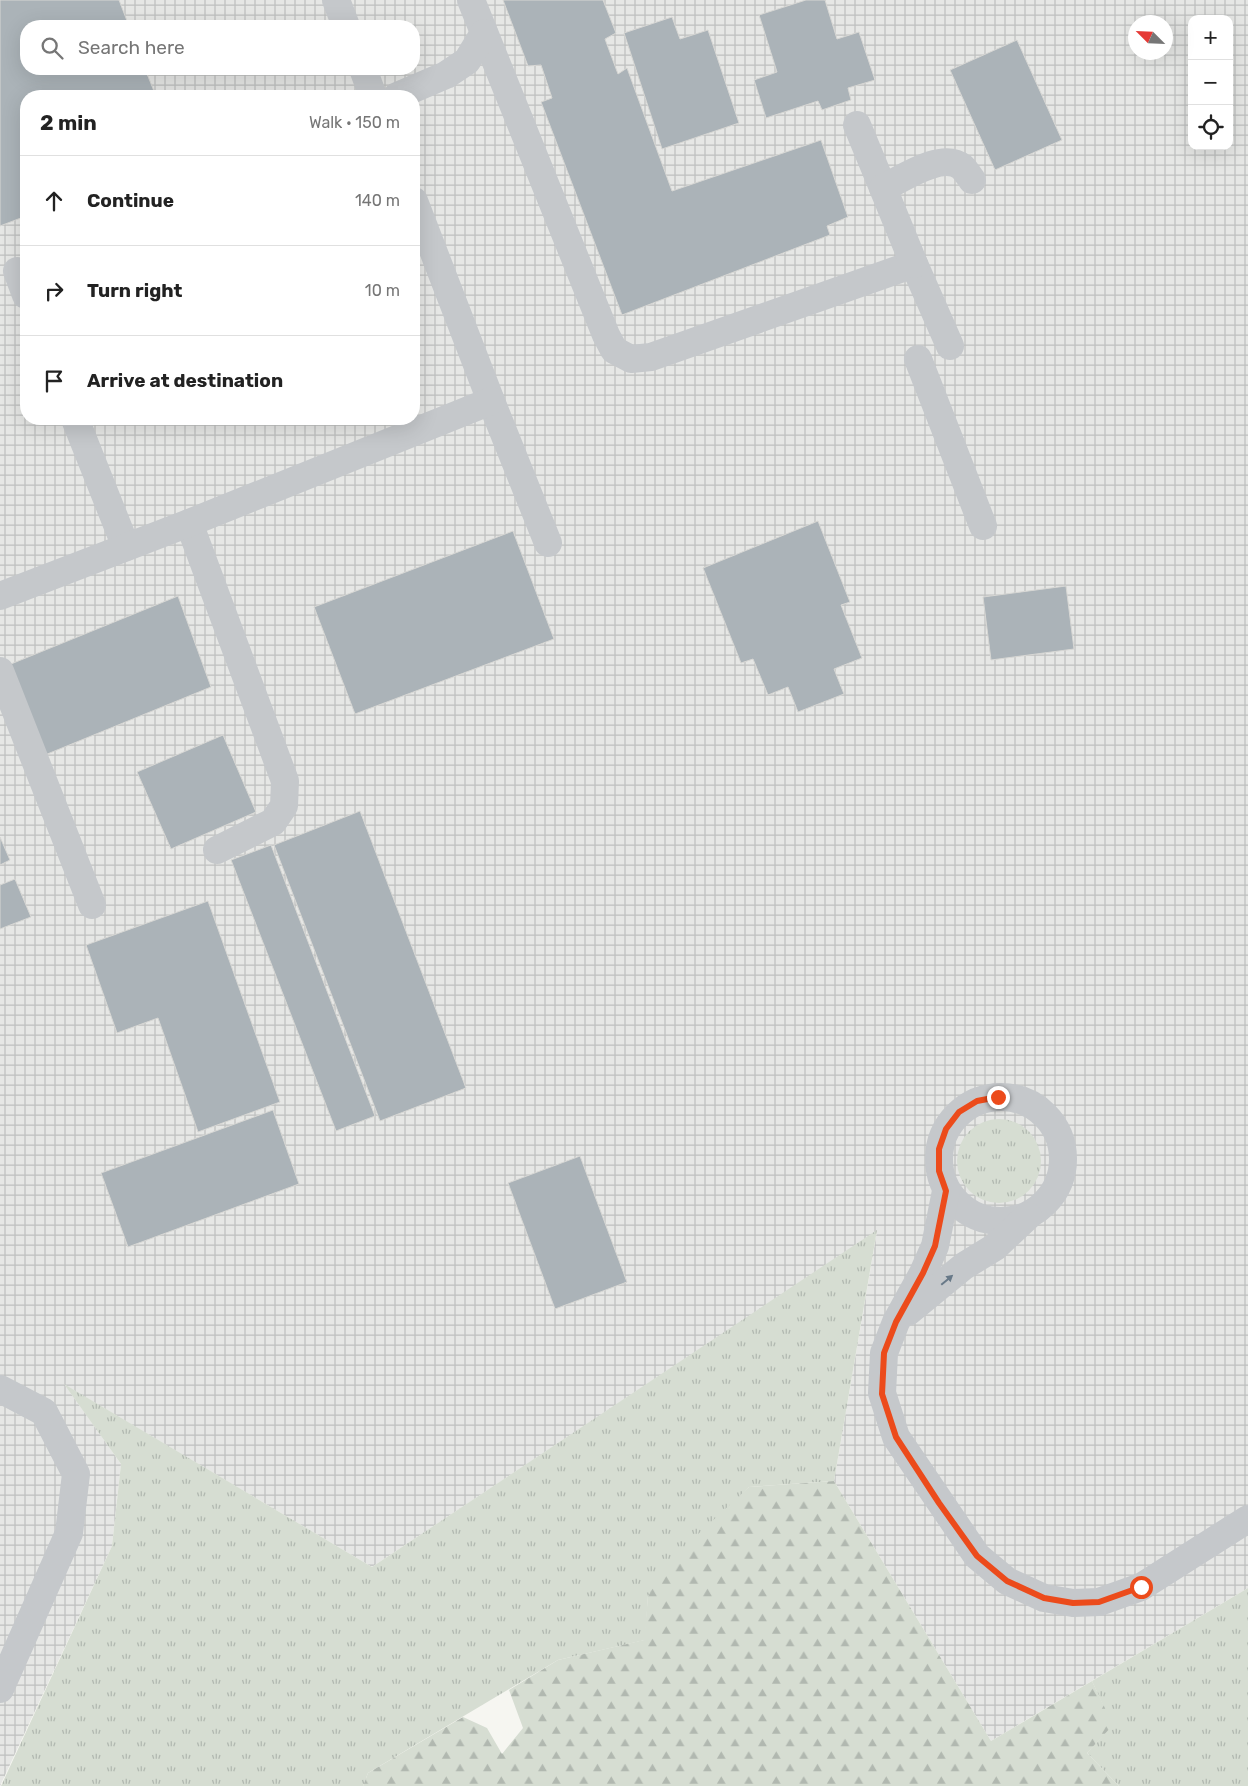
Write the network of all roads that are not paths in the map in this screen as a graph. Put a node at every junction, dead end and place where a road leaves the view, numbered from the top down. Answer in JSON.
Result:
{"nodes":[{"id":1,"x":336,"y":0,"type":"edge"},
{"id":2,"x":471,"y":0,"type":"edge"},
{"id":3,"x":344,"y":20,"type":"edge"},
{"id":4,"x":484,"y":33,"type":"junction"},
{"id":5,"x":365,"y":75,"type":"edge"},
{"id":6,"x":371,"y":90,"type":"edge"},
{"id":7,"x":412,"y":90,"type":"edge"},
{"id":8,"x":856,"y":125,"type":"dead end"},
{"id":9,"x":972,"y":180,"type":"dead end"},
{"id":10,"x":883,"y":188,"type":"junction"},
{"id":11,"x":420,"y":217,"type":"edge"},
{"id":12,"x":914,"y":264,"type":"junction"},
{"id":13,"x":950,"y":346,"type":"dead end"},
{"id":14,"x":918,"y":360,"type":"dead end"},
{"id":15,"x":491,"y":401,"type":"junction"},
{"id":16,"x":77,"y":425,"type":"edge"},
{"id":17,"x":189,"y":523,"type":"junction"},
{"id":18,"x":983,"y":526,"type":"dead end"},
{"id":19,"x":548,"y":543,"type":"dead end"},
{"id":20,"x":126,"y":547,"type":"junction"},
{"id":21,"x":0,"y":596,"type":"edge"},
{"id":22,"x":0,"y":671,"type":"edge"},
{"id":23,"x":217,"y":850,"type":"dead end"},
{"id":24,"x":92,"y":905,"type":"dead end"},
{"id":25,"x":946,"y":1191,"type":"junction"},
{"id":26,"x":1028,"y":1216,"type":"junction"},
{"id":27,"x":896,"y":1322,"type":"junction"},
{"id":28,"x":0,"y":1389,"type":"edge"},
{"id":29,"x":1248,"y":1519,"type":"edge"},
{"id":30,"x":0,"y":1689,"type":"edge"}],
"edges":[{"from":1,"to":3,"type":"lane"},
{"from":2,"to":4,"type":"lane"},
{"from":4,"to":7,"type":"lane"},
{"from":4,"to":12,"type":"lane"},
{"from":5,"to":6,"type":"lane"},
{"from":8,"to":10,"type":"lane"},
{"from":9,"to":10,"type":"lane"},
{"from":10,"to":12,"type":"lane"},
{"from":11,"to":15,"type":"lane"},
{"from":12,"to":13,"type":"lane"},
{"from":14,"to":18,"type":"lane"},
{"from":15,"to":17,"type":"lane"},
{"from":15,"to":19,"type":"lane"},
{"from":16,"to":20,"type":"lane"},
{"from":17,"to":20,"type":"lane"},
{"from":17,"to":23,"type":"lane"},
{"from":20,"to":21,"type":"lane"},
{"from":22,"to":24,"type":"lane"},
{"from":25,"to":26,"type":"lane"},
{"from":25,"to":26,"type":"lane"},
{"from":25,"to":27,"type":"lane"},
{"from":27,"to":26,"type":"lane","one_way":true},
{"from":27,"to":29,"type":"lane"},
{"from":28,"to":30,"type":"lane"}]}
